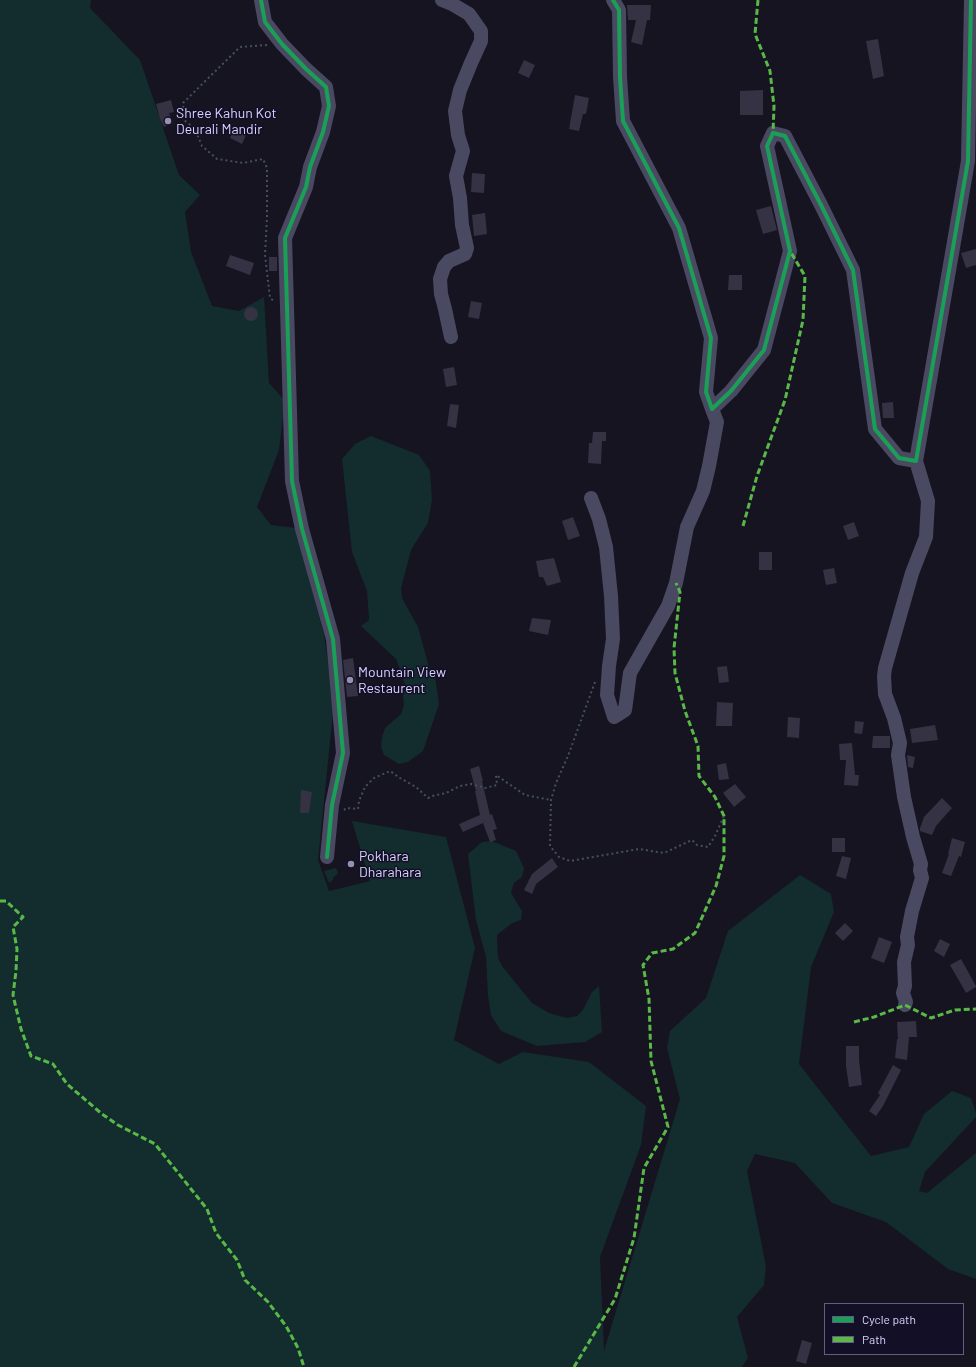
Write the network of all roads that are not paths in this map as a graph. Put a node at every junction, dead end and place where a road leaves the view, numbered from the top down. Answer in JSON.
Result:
{"nodes":[{"id":1,"x":261,"y":0,"type":"edge"},
{"id":2,"x":442,"y":0,"type":"edge"},
{"id":3,"x":613,"y":0,"type":"edge"},
{"id":4,"x":971,"y":0,"type":"edge"},
{"id":5,"x":451,"y":337,"type":"dead end"},
{"id":6,"x":712,"y":409,"type":"junction"},
{"id":7,"x":916,"y":461,"type":"junction"},
{"id":8,"x":591,"y":498,"type":"dead end"},
{"id":9,"x":327,"y":857,"type":"dead end"},
{"id":10,"x":905,"y":1005,"type":"dead end"}],
"edges":[{"from":1,"to":9,"type":"street"},
{"from":2,"to":5,"type":"street"},
{"from":3,"to":6,"type":"street"},
{"from":4,"to":7,"type":"street"},
{"from":6,"to":7,"type":"street"},
{"from":6,"to":8,"type":"street"},
{"from":7,"to":10,"type":"street"}]}
